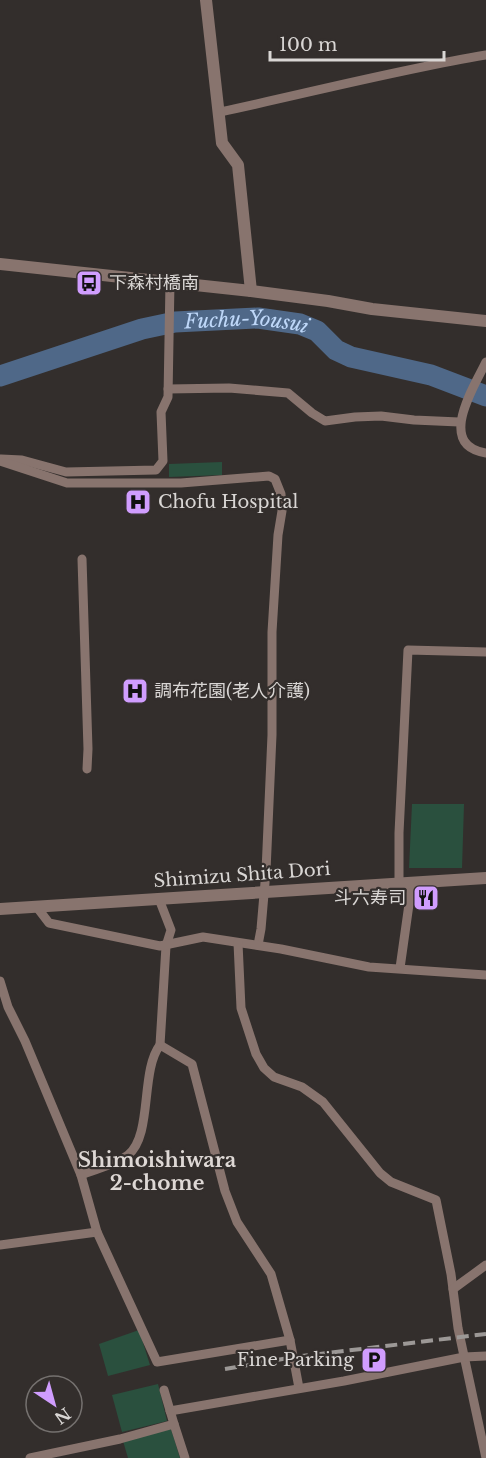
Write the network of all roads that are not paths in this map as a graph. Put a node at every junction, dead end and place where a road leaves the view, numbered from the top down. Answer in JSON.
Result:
{"nodes":[{"id":1,"x":207,"y":0,"type":"edge"},
{"id":2,"x":486,"y":55,"type":"edge"},
{"id":3,"x":220,"y":112,"type":"junction"},
{"id":4,"x":0,"y":264,"type":"edge"},
{"id":5,"x":170,"y":282,"type":"junction"},
{"id":6,"x":251,"y":291,"type":"junction"},
{"id":7,"x":486,"y":321,"type":"edge"},
{"id":8,"x":486,"y":362,"type":"edge"},
{"id":9,"x":168,"y":388,"type":"junction"},
{"id":10,"x":459,"y":422,"type":"junction"},
{"id":11,"x":486,"y":453,"type":"edge"},
{"id":12,"x":0,"y":460,"type":"edge"},
{"id":13,"x":82,"y":559,"type":"dead end"},
{"id":14,"x":486,"y":652,"type":"edge"},
{"id":15,"x":87,"y":768,"type":"dead end"},
{"id":16,"x":486,"y":878,"type":"edge"},
{"id":17,"x":405,"y":883,"type":"junction"},
{"id":18,"x":265,"y":891,"type":"junction"},
{"id":19,"x":159,"y":899,"type":"junction"},
{"id":20,"x":36,"y":906,"type":"junction"},
{"id":21,"x":0,"y":909,"type":"edge"},
{"id":22,"x":238,"y":943,"type":"junction"},
{"id":23,"x":258,"y":945,"type":"junction"},
{"id":24,"x":166,"y":946,"type":"junction"},
{"id":25,"x":400,"y":968,"type":"junction"},
{"id":26,"x":486,"y":975,"type":"edge"},
{"id":27,"x":0,"y":981,"type":"edge"},
{"id":28,"x":160,"y":1045,"type":"junction"},
{"id":29,"x":81,"y":1175,"type":"junction"},
{"id":30,"x":97,"y":1232,"type":"junction"},
{"id":31,"x":0,"y":1245,"type":"edge"},
{"id":32,"x":486,"y":1265,"type":"edge"},
{"id":33,"x":453,"y":1289,"type":"junction"},
{"id":34,"x":290,"y":1340,"type":"junction"},
{"id":35,"x":486,"y":1356,"type":"edge"},
{"id":36,"x":464,"y":1357,"type":"junction"},
{"id":37,"x":299,"y":1389,"type":"junction"},
{"id":38,"x":164,"y":1390,"type":"dead end"},
{"id":39,"x":170,"y":1411,"type":"junction"},
{"id":40,"x":174,"y":1424,"type":"junction"},
{"id":41,"x":30,"y":1458,"type":"edge"},
{"id":42,"x":185,"y":1458,"type":"edge"},
{"id":43,"x":486,"y":1458,"type":"edge"}],
"edges":[{"from":1,"to":3,"type":"street"},
{"from":2,"to":3,"type":"street"},
{"from":3,"to":6,"type":"street"},
{"from":4,"to":5,"type":"street"},
{"from":5,"to":6,"type":"street"},
{"from":5,"to":9,"type":"street"},
{"from":6,"to":7,"type":"street"},
{"from":8,"to":10,"type":"street"},
{"from":9,"to":10,"type":"street"},
{"from":9,"to":12,"type":"street"},
{"from":10,"to":11,"type":"street"},
{"from":12,"to":18,"type":"street"},
{"from":13,"to":15,"type":"street"},
{"from":14,"to":17,"type":"street"},
{"from":16,"to":17,"type":"street","name":"Shimizu Shita Dori"},
{"from":17,"to":18,"type":"street","name":"Shimizu Shita Dori"},
{"from":17,"to":25,"type":"street"},
{"from":18,"to":19,"type":"street","name":"Shimizu Shita Dori"},
{"from":18,"to":23,"type":"street"},
{"from":19,"to":20,"type":"street","name":"Shimizu Shita Dori"},
{"from":19,"to":24,"type":"street"},
{"from":20,"to":21,"type":"street","name":"Shimizu Shita Dori"},
{"from":20,"to":24,"type":"street"},
{"from":22,"to":23,"type":"street"},
{"from":22,"to":24,"type":"street"},
{"from":22,"to":33,"type":"street"},
{"from":23,"to":25,"type":"street"},
{"from":24,"to":28,"type":"street"},
{"from":25,"to":26,"type":"street"},
{"from":27,"to":29,"type":"street"},
{"from":28,"to":29,"type":"street"},
{"from":28,"to":34,"type":"street"},
{"from":29,"to":30,"type":"street"},
{"from":30,"to":31,"type":"street"},
{"from":30,"to":34,"type":"street"},
{"from":32,"to":33,"type":"street"},
{"from":33,"to":36,"type":"street"},
{"from":34,"to":37,"type":"street"},
{"from":35,"to":36,"type":"street"},
{"from":36,"to":37,"type":"street"},
{"from":36,"to":43,"type":"street"},
{"from":37,"to":39,"type":"street"},
{"from":38,"to":39,"type":"street"},
{"from":39,"to":40,"type":"street"},
{"from":40,"to":41,"type":"street"},
{"from":40,"to":42,"type":"street"}]}
